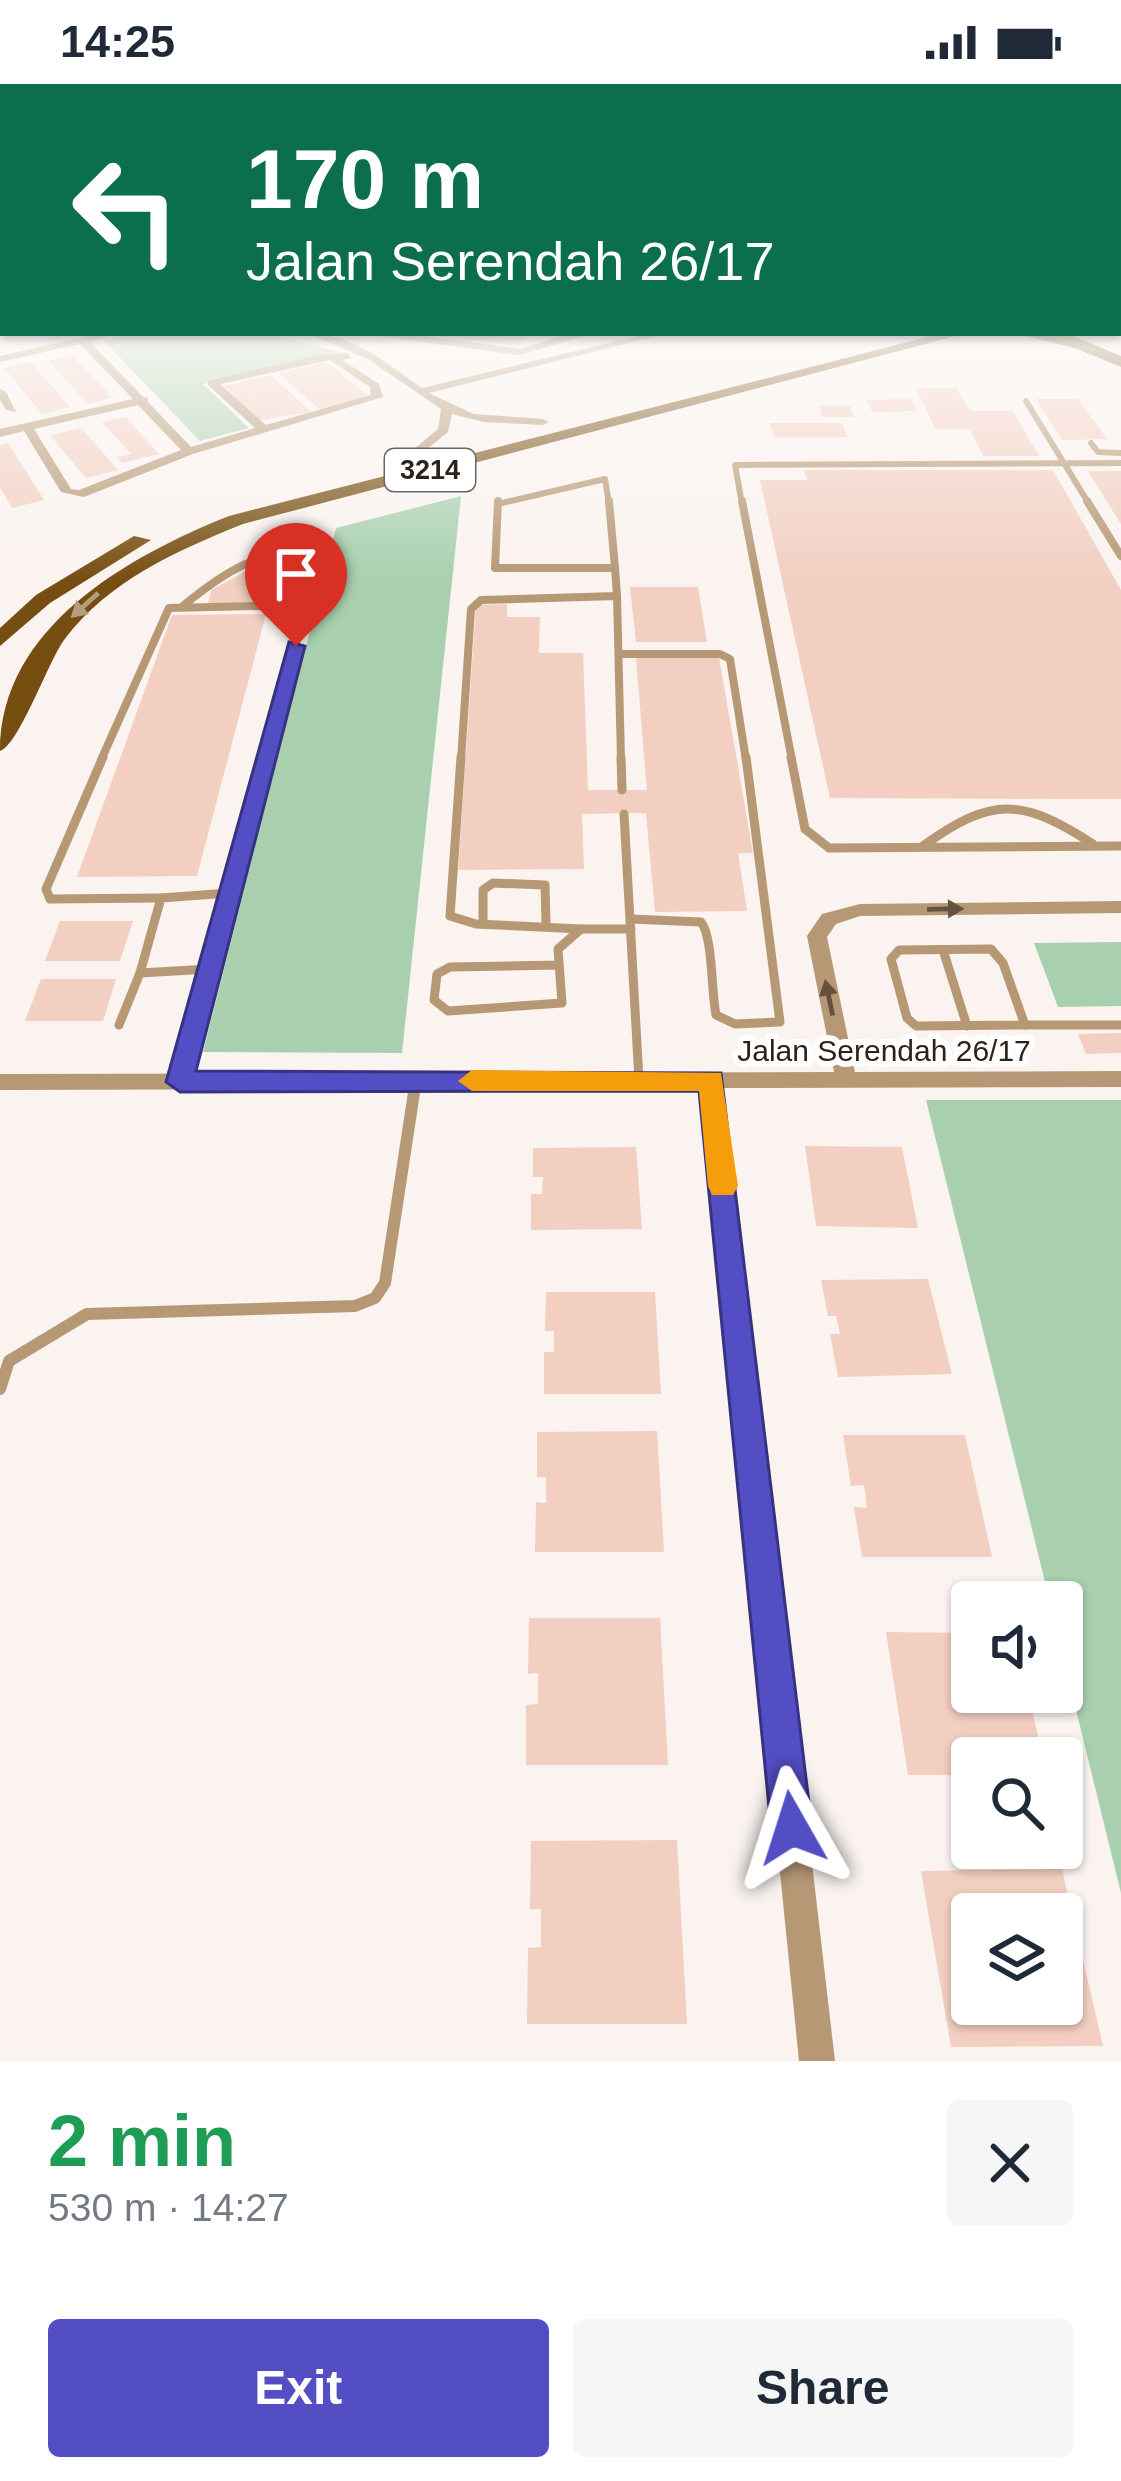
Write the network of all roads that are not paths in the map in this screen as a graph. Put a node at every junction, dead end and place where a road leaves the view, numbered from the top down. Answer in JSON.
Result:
{"nodes":[{"id":1,"x":2,"y":395,"type":"edge"},
{"id":2,"x":139,"y":395,"type":"edge"},
{"id":3,"x":226,"y":395,"type":"edge"},
{"id":4,"x":377,"y":395,"type":"edge"},
{"id":5,"x":429,"y":395,"type":"edge"},
{"id":6,"x":647,"y":395,"type":"edge"},
{"id":7,"x":719,"y":395,"type":"edge"},
{"id":8,"x":144,"y":400,"type":"junction"},
{"id":9,"x":1026,"y":400,"type":"dead end"},
{"id":10,"x":448,"y":409,"type":"junction"},
{"id":11,"x":12,"y":410,"type":"dead end"},
{"id":12,"x":543,"y":422,"type":"junction"},
{"id":13,"x":28,"y":427,"type":"junction"},
{"id":14,"x":264,"y":430,"type":"junction"},
{"id":15,"x":0,"y":433,"type":"edge"},
{"id":16,"x":1090,"y":443,"type":"dead end"},
{"id":17,"x":189,"y":451,"type":"junction"},
{"id":18,"x":411,"y":458,"type":"junction"},
{"id":19,"x":1120,"y":458,"type":"edge"},
{"id":20,"x":1064,"y":463,"type":"junction"},
{"id":21,"x":1121,"y":556,"type":"edge"},
{"id":22,"x":615,"y":568,"type":"junction"},
{"id":23,"x":617,"y":596,"type":"junction"},
{"id":24,"x":184,"y":605,"type":"junction"},
{"id":25,"x":307,"y":605,"type":"junction"},
{"id":26,"x":0,"y":640,"type":"edge"},
{"id":27,"x":621,"y":654,"type":"junction"},
{"id":28,"x":0,"y":744,"type":"edge"},
{"id":29,"x":622,"y":790,"type":"dead end"},
{"id":30,"x":624,"y":814,"type":"dead end"},
{"id":31,"x":1096,"y":846,"type":"junction"},
{"id":32,"x":1121,"y":846,"type":"edge"},
{"id":33,"x":920,"y":848,"type":"junction"},
{"id":34,"x":229,"y":893,"type":"junction"},
{"id":35,"x":161,"y":898,"type":"junction"},
{"id":36,"x":1121,"y":908,"type":"edge"},
{"id":37,"x":546,"y":922,"type":"junction"},
{"id":38,"x":483,"y":924,"type":"junction"},
{"id":39,"x":631,"y":924,"type":"junction"},
{"id":40,"x":581,"y":929,"type":"junction"},
{"id":41,"x":943,"y":950,"type":"junction"},
{"id":42,"x":559,"y":965,"type":"junction"},
{"id":43,"x":209,"y":969,"type":"junction"},
{"id":44,"x":140,"y":973,"type":"junction"},
{"id":45,"x":119,"y":1024,"type":"dead end"},
{"id":46,"x":1121,"y":1025,"type":"edge"},
{"id":47,"x":967,"y":1026,"type":"junction"},
{"id":48,"x":1025,"y":1026,"type":"junction"},
{"id":49,"x":1121,"y":1079,"type":"edge"},
{"id":50,"x":639,"y":1080,"type":"junction"},
{"id":51,"x":712,"y":1080,"type":"junction"},
{"id":52,"x":847,"y":1080,"type":"junction"},
{"id":53,"x":416,"y":1081,"type":"junction"},
{"id":54,"x":0,"y":1082,"type":"edge"},
{"id":55,"x":180,"y":1082,"type":"junction"},
{"id":56,"x":0,"y":1389,"type":"edge"},
{"id":57,"x":817,"y":2061,"type":"edge"}],
"edges":[{"from":1,"to":11,"type":"street"},
{"from":2,"to":8,"type":"street"},
{"from":3,"to":14,"type":"street"},
{"from":4,"to":14,"type":"street"},
{"from":5,"to":10,"type":"street"},
{"from":6,"to":12,"type":"main road","number":"3214"},
{"from":7,"to":28,"type":"main road","number":"3214","one_way":true},
{"from":8,"to":13,"type":"street"},
{"from":8,"to":17,"type":"street"},
{"from":9,"to":20,"type":"lane"},
{"from":10,"to":12,"type":"street"},
{"from":10,"to":18,"type":"street"},
{"from":12,"to":18,"type":"main road","number":"3214"},
{"from":13,"to":15,"type":"street"},
{"from":13,"to":17,"type":"street"},
{"from":14,"to":17,"type":"street"},
{"from":16,"to":19,"type":"lane"},
{"from":18,"to":26,"type":"main road","number":"3214"},
{"from":19,"to":20,"type":"lane"},
{"from":20,"to":21,"type":"lane"},
{"from":20,"to":33,"type":"lane"},
{"from":22,"to":22,"type":"lane"},
{"from":22,"to":23,"type":"lane"},
{"from":23,"to":27,"type":"lane"},
{"from":23,"to":38,"type":"lane"},
{"from":24,"to":25,"type":"lane"},
{"from":24,"to":25,"type":"lane"},
{"from":24,"to":35,"type":"lane"},
{"from":25,"to":34,"type":"lane"},
{"from":27,"to":29,"type":"lane"},
{"from":27,"to":39,"type":"lane"},
{"from":30,"to":39,"type":"lane"},
{"from":31,"to":32,"type":"lane"},
{"from":31,"to":33,"type":"lane"},
{"from":31,"to":33,"type":"lane"},
{"from":34,"to":35,"type":"lane"},
{"from":34,"to":43,"type":"lane"},
{"from":35,"to":44,"type":"lane"},
{"from":52,"to":36,"type":"street","one_way":true},
{"from":37,"to":38,"type":"lane"},
{"from":37,"to":38,"type":"lane"},
{"from":37,"to":40,"type":"lane"},
{"from":39,"to":40,"type":"lane"},
{"from":39,"to":50,"type":"lane"},
{"from":40,"to":42,"type":"lane"},
{"from":41,"to":47,"type":"lane"},
{"from":41,"to":47,"type":"lane"},
{"from":41,"to":48,"type":"lane"},
{"from":42,"to":42,"type":"lane"},
{"from":43,"to":44,"type":"lane"},
{"from":43,"to":55,"type":"lane"},
{"from":44,"to":45,"type":"lane"},
{"from":46,"to":48,"type":"lane"},
{"from":47,"to":48,"type":"lane"},
{"from":49,"to":52,"type":"street","name":"Jalan Serendah 26/17"},
{"from":50,"to":51,"type":"street","name":"Jalan Serendah 26/17"},
{"from":50,"to":53,"type":"street","name":"Jalan Serendah 26/17"},
{"from":51,"to":52,"type":"street","name":"Jalan Serendah 26/17"},
{"from":51,"to":57,"type":"street"},
{"from":53,"to":55,"type":"street","name":"Jalan Serendah 26/17"},
{"from":53,"to":56,"type":"lane"},
{"from":54,"to":55,"type":"street","name":"Jalan Serendah 26/17"}]}
